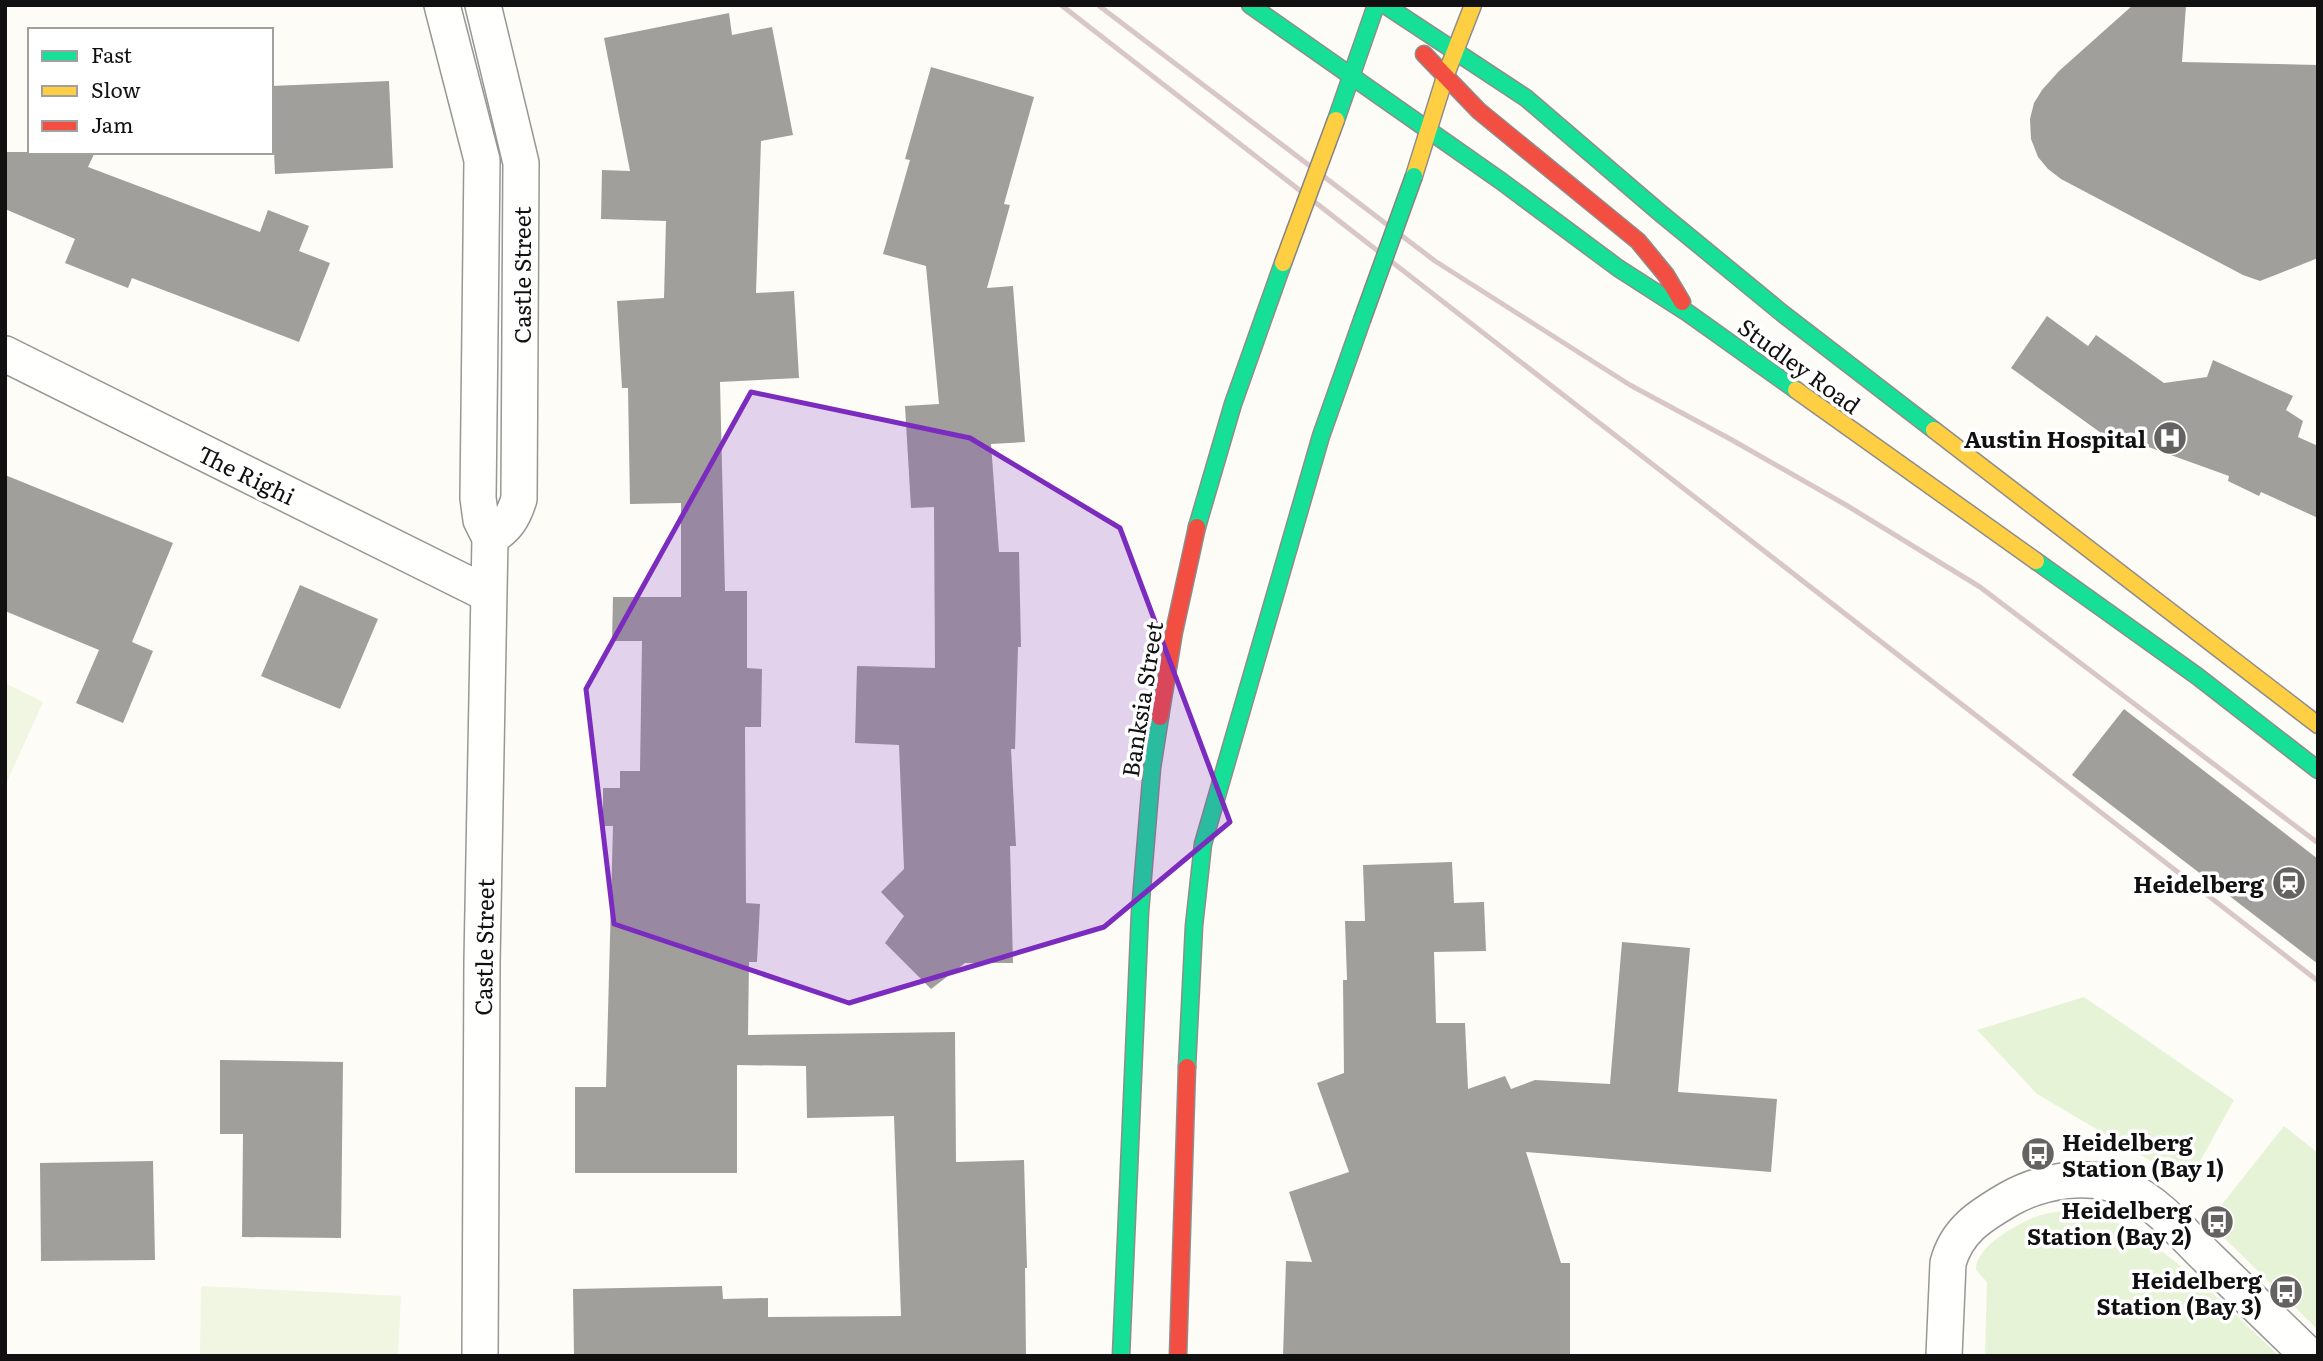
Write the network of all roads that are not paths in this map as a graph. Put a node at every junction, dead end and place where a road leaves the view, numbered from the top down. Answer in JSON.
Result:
{"nodes":[{"id":1,"x":442,"y":5,"type":"edge"},
{"id":2,"x":483,"y":5,"type":"edge"},
{"id":3,"x":1250,"y":5,"type":"edge"},
{"id":4,"x":1376,"y":5,"type":"edge"},
{"id":5,"x":1384,"y":5,"type":"edge"},
{"id":6,"x":1473,"y":5,"type":"edge"},
{"id":7,"x":1455,"y":52,"type":"junction"},
{"id":8,"x":1350,"y":76,"type":"junction"},
{"id":9,"x":1445,"y":77,"type":"junction"},
{"id":10,"x":1427,"y":130,"type":"junction"},
{"id":11,"x":1638,"y":240,"type":"junction"},
{"id":12,"x":1688,"y":313,"type":"junction"},
{"id":13,"x":5,"y":354,"type":"edge"},
{"id":14,"x":490,"y":538,"type":"junction"},
{"id":15,"x":488,"y":594,"type":"junction"},
{"id":16,"x":2318,"y":724,"type":"edge"},
{"id":17,"x":2318,"y":770,"type":"edge"},
{"id":18,"x":480,"y":1356,"type":"edge"},
{"id":19,"x":1121,"y":1356,"type":"edge"},
{"id":20,"x":1178,"y":1356,"type":"edge"},
{"id":21,"x":1944,"y":1356,"type":"edge"},
{"id":22,"x":2309,"y":1356,"type":"edge"}],
"edges":[{"from":1,"to":14,"type":"street","name":"Castle Street"},
{"from":2,"to":14,"type":"street","name":"Castle Street"},
{"from":3,"to":8,"type":"main road","name":"Studley Road"},
{"from":4,"to":8,"type":"main road","name":"Banksia Street"},
{"from":5,"to":7,"type":"main road","name":"Studley Road"},
{"from":5,"to":9,"type":"main road"},
{"from":6,"to":7,"type":"main road"},
{"from":7,"to":9,"type":"main road"},
{"from":7,"to":11,"type":"main road","name":"Studley Road"},
{"from":8,"to":10,"type":"main road","name":"Studley Road"},
{"from":8,"to":19,"type":"main road","name":"Banksia Street","bridge":true},
{"from":9,"to":10,"type":"main road"},
{"from":9,"to":11,"type":"main road"},
{"from":10,"to":11,"type":"main road","name":"Studley Road"},
{"from":10,"to":20,"type":"main road","bridge":true},
{"from":11,"to":12,"type":"main road","name":"Studley Road"},
{"from":11,"to":12,"type":"main road"},
{"from":11,"to":16,"type":"main road","name":"Studley Road"},
{"from":12,"to":17,"type":"main road","name":"Studley Road"},
{"from":13,"to":15,"type":"street","name":"The Righi"},
{"from":14,"to":15,"type":"street","name":"Castle Street"},
{"from":15,"to":18,"type":"street","name":"Castle Street"},
{"from":21,"to":22,"type":"street"}]}
